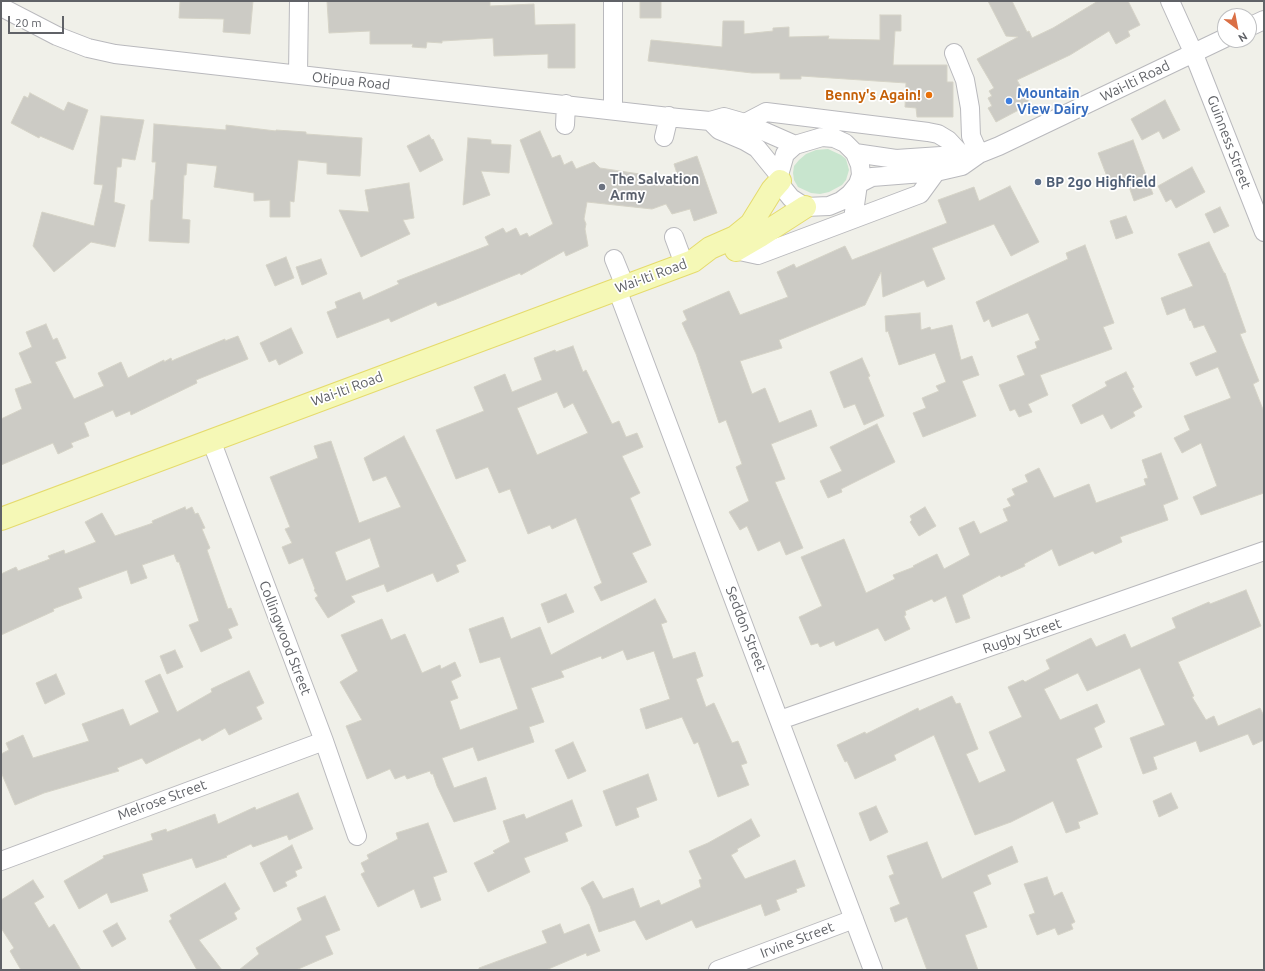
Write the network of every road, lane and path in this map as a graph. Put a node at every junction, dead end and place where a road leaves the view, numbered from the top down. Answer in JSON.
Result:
{"nodes":[{"id":1,"x":299,"y":1,"type":"edge"},
{"id":2,"x":613,"y":1,"type":"edge"},
{"id":3,"x":1170,"y":1,"type":"edge"},
{"id":4,"x":1,"y":7,"type":"edge"},
{"id":5,"x":1217,"y":42,"type":"edge"},
{"id":6,"x":1193,"y":52,"type":"junction"},
{"id":7,"x":954,"y":53,"type":"dead end"},
{"id":8,"x":298,"y":75,"type":"junction"},
{"id":9,"x":566,"y":104,"type":"junction"},
{"id":10,"x":613,"y":109,"type":"junction"},
{"id":11,"x":669,"y":116,"type":"junction"},
{"id":12,"x":710,"y":120,"type":"junction"},
{"id":13,"x":745,"y":123,"type":"junction"},
{"id":14,"x":565,"y":125,"type":"dead end"},
{"id":15,"x":664,"y":137,"type":"dead end"},
{"id":16,"x":795,"y":145,"type":"junction"},
{"id":17,"x":855,"y":153,"type":"junction"},
{"id":18,"x":971,"y":154,"type":"junction"},
{"id":19,"x":936,"y":172,"type":"junction"},
{"id":20,"x":779,"y":178,"type":"junction"},
{"id":21,"x":858,"y":184,"type":"junction"},
{"id":22,"x":805,"y":207,"type":"junction"},
{"id":23,"x":853,"y":219,"type":"junction"},
{"id":24,"x":1264,"y":232,"type":"edge"},
{"id":25,"x":674,"y":237,"type":"dead end"},
{"id":26,"x":735,"y":250,"type":"junction"},
{"id":27,"x":614,"y":259,"type":"dead end"},
{"id":28,"x":689,"y":262,"type":"junction"},
{"id":29,"x":621,"y":287,"type":"junction"},
{"id":30,"x":211,"y":440,"type":"junction"},
{"id":31,"x":1,"y":519,"type":"edge"},
{"id":32,"x":1264,"y":550,"type":"edge"},
{"id":33,"x":780,"y":720,"type":"junction"},
{"id":34,"x":324,"y":741,"type":"junction"},
{"id":35,"x":357,"y":836,"type":"dead end"},
{"id":36,"x":1,"y":861,"type":"edge"},
{"id":37,"x":854,"y":919,"type":"junction"},
{"id":38,"x":718,"y":970,"type":"edge"},
{"id":39,"x":873,"y":970,"type":"edge"}],
"edges":[{"from":1,"to":8,"type":"street"},
{"from":2,"to":10,"type":"street"},
{"from":3,"to":6,"type":"street","name":"Guinness Street"},
{"from":4,"to":8,"type":"street","name":"Otipua Road"},
{"from":5,"to":6,"type":"street","name":"Wai-Iti Road"},
{"from":6,"to":18,"type":"street","name":"Wai-Iti Road"},
{"from":6,"to":24,"type":"street","name":"Guinness Street"},
{"from":7,"to":18,"type":"street"},
{"from":8,"to":9,"type":"street","name":"Otipua Road"},
{"from":9,"to":10,"type":"street","name":"Otipua Road"},
{"from":9,"to":14,"type":"street"},
{"from":10,"to":11,"type":"street","name":"Otipua Road"},
{"from":11,"to":12,"type":"street","name":"Otipua Road"},
{"from":11,"to":15,"type":"street"},
{"from":12,"to":13,"type":"street","name":"Otipua Road"},
{"from":12,"to":20,"type":"street"},
{"from":13,"to":16,"type":"street","name":"Otipua Road"},
{"from":13,"to":18,"type":"street"},
{"from":16,"to":17,"type":"street"},
{"from":16,"to":20,"type":"street"},
{"from":17,"to":18,"type":"street","name":"Wai-Iti Road"},
{"from":17,"to":21,"type":"street"},
{"from":18,"to":19,"type":"street","name":"Wai-Iti Road"},
{"from":19,"to":21,"type":"street","name":"Wai-Iti Road"},
{"from":19,"to":23,"type":"street"},
{"from":20,"to":22,"type":"street"},
{"from":20,"to":28,"type":"main road","name":"Wai-Iti Road"},
{"from":21,"to":22,"type":"street"},
{"from":21,"to":23,"type":"street"},
{"from":22,"to":26,"type":"main road","name":"Wai-Iti Road"},
{"from":23,"to":26,"type":"street"},
{"from":25,"to":28,"type":"street"},
{"from":26,"to":28,"type":"main road","name":"Wai-Iti Road"},
{"from":27,"to":29,"type":"street","name":"Seddon Street"},
{"from":28,"to":29,"type":"main road","name":"Wai-Iti Road"},
{"from":29,"to":30,"type":"main road","name":"Wai-Iti Road"},
{"from":29,"to":33,"type":"street","name":"Seddon Street"},
{"from":30,"to":31,"type":"main road","name":"Wai-Iti Road"},
{"from":30,"to":34,"type":"street","name":"Collingwood Street"},
{"from":32,"to":33,"type":"street","name":"Rugby Street"},
{"from":33,"to":37,"type":"street","name":"Seddon Street"},
{"from":34,"to":35,"type":"street","name":"Collingwood Street"},
{"from":34,"to":36,"type":"street","name":"Melrose Street"},
{"from":37,"to":38,"type":"street","name":"Irvine Street"},
{"from":37,"to":39,"type":"street","name":"Seddon Street"}]}
